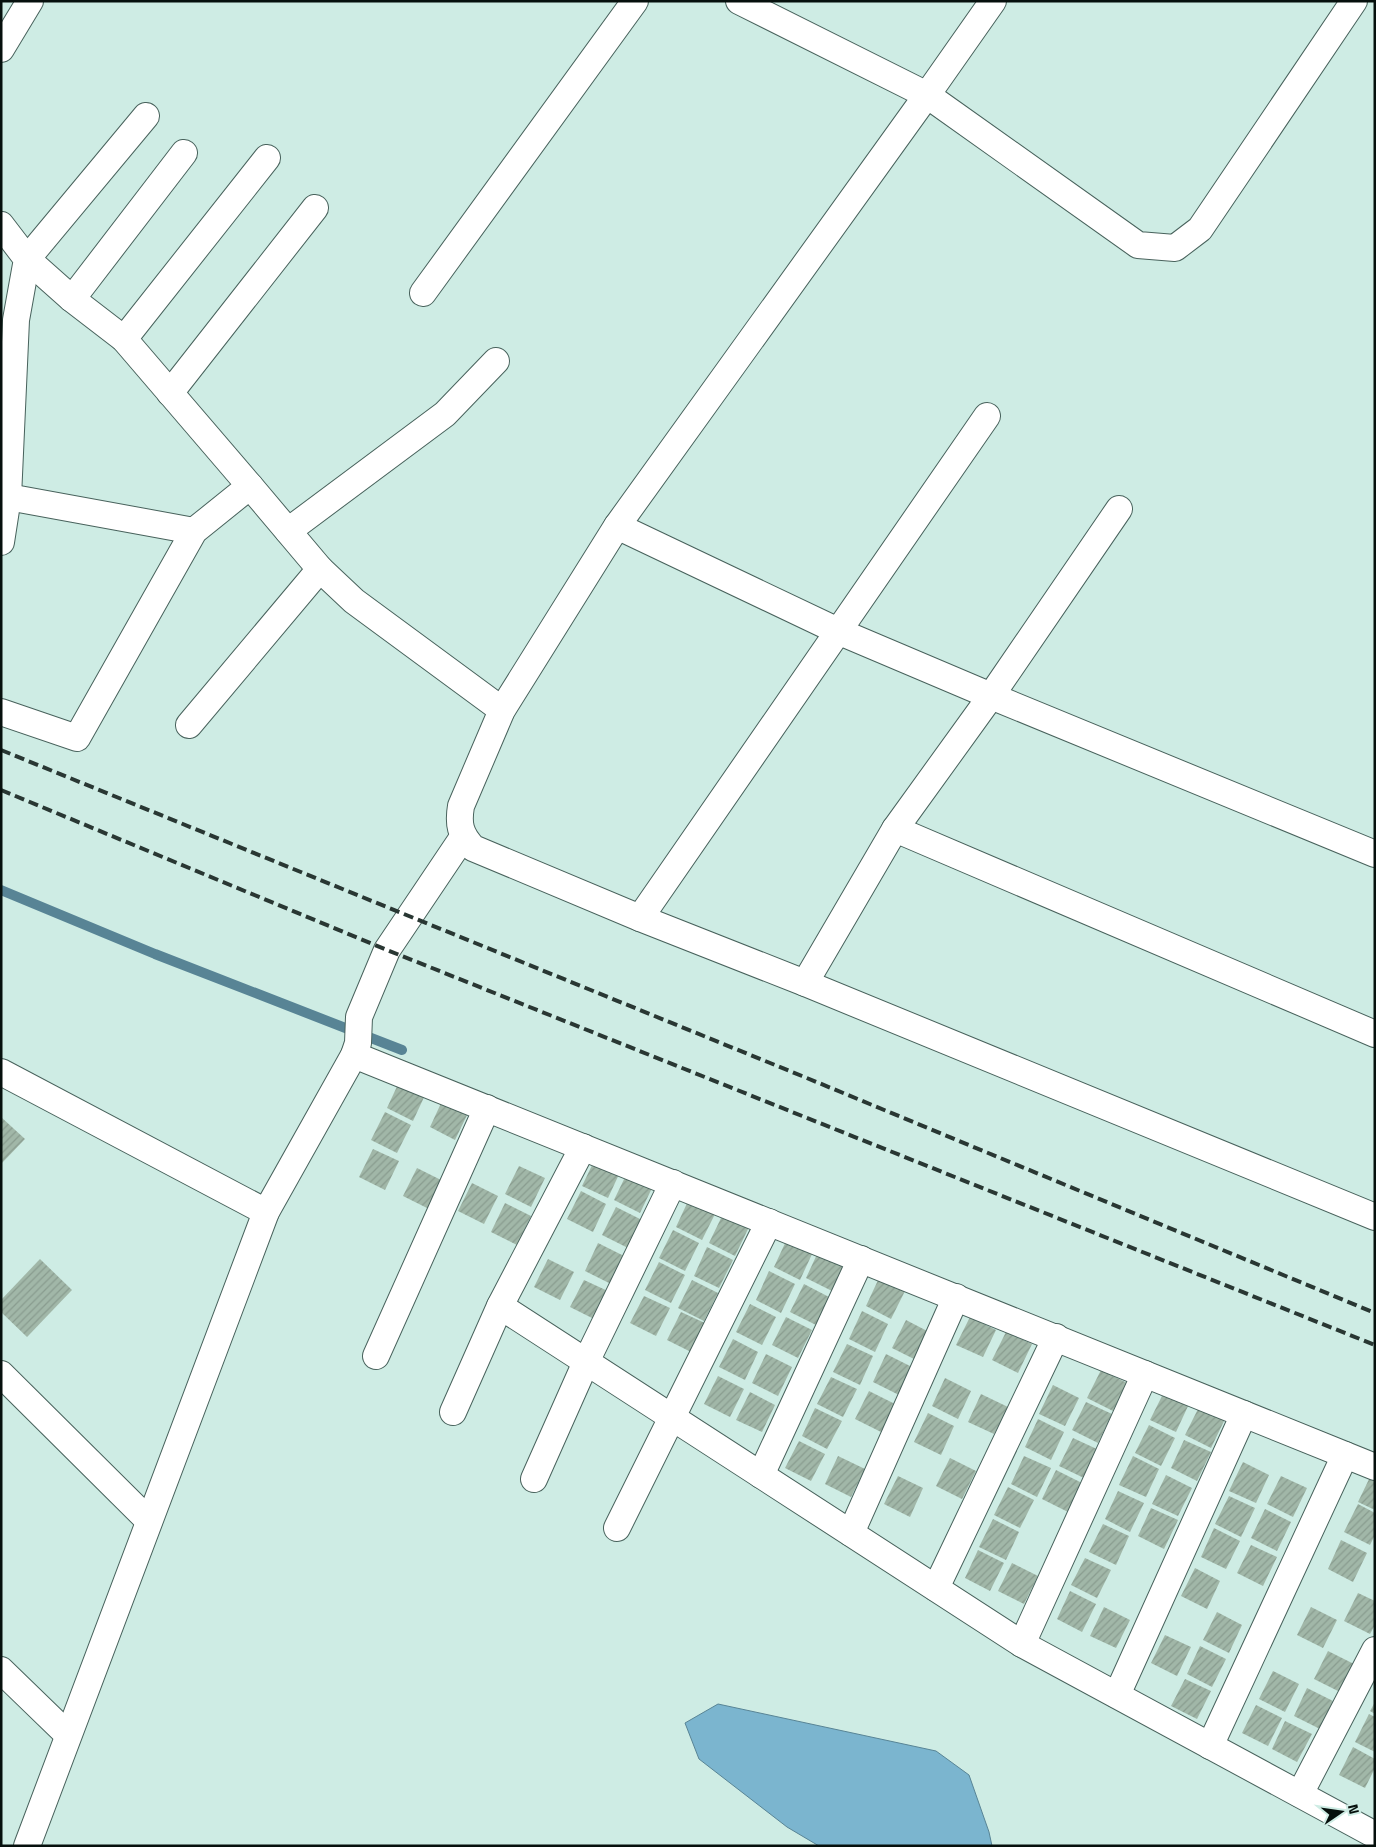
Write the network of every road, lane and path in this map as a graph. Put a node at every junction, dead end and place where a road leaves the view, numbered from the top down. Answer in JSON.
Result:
{"nodes":[{"id":1,"x":30,"y":1,"type":"edge"},
{"id":2,"x":635,"y":1,"type":"edge"},
{"id":3,"x":739,"y":1,"type":"edge"},
{"id":4,"x":993,"y":1,"type":"edge"},
{"id":5,"x":1354,"y":1,"type":"edge"},
{"id":6,"x":1,"y":50,"type":"edge"},
{"id":7,"x":927,"y":95,"type":"junction"},
{"id":8,"x":146,"y":116,"type":"dead end"},
{"id":9,"x":184,"y":153,"type":"dead end"},
{"id":10,"x":267,"y":158,"type":"dead end"},
{"id":11,"x":315,"y":208,"type":"dead end"},
{"id":12,"x":1,"y":225,"type":"edge"},
{"id":13,"x":27,"y":259,"type":"junction"},
{"id":14,"x":423,"y":293,"type":"dead end"},
{"id":15,"x":72,"y":299,"type":"junction"},
{"id":16,"x":124,"y":339,"type":"junction"},
{"id":17,"x":496,"y":361,"type":"dead end"},
{"id":18,"x":170,"y":393,"type":"junction"},
{"id":19,"x":987,"y":416,"type":"dead end"},
{"id":20,"x":250,"y":486,"type":"junction"},
{"id":21,"x":8,"y":497,"type":"junction"},
{"id":22,"x":1119,"y":509,"type":"dead end"},
{"id":23,"x":617,"y":526,"type":"junction"},
{"id":24,"x":194,"y":531,"type":"junction"},
{"id":25,"x":288,"y":532,"type":"junction"},
{"id":26,"x":1,"y":542,"type":"edge"},
{"id":27,"x":320,"y":569,"type":"junction"},
{"id":28,"x":840,"y":632,"type":"junction"},
{"id":29,"x":991,"y":696,"type":"junction"},
{"id":30,"x":502,"y":710,"type":"junction"},
{"id":31,"x":1,"y":712,"type":"edge"},
{"id":32,"x":189,"y":725,"type":"dead end"},
{"id":33,"x":895,"y":829,"type":"junction"},
{"id":34,"x":462,"y":837,"type":"junction"},
{"id":35,"x":1375,"y":854,"type":"edge"},
{"id":36,"x":640,"y":918,"type":"junction"},
{"id":37,"x":804,"y":983,"type":"junction"},
{"id":38,"x":1375,"y":1034,"type":"edge"},
{"id":39,"x":356,"y":1049,"type":"junction"},
{"id":40,"x":1,"y":1072,"type":"edge"},
{"id":41,"x":487,"y":1108,"type":"junction"},
{"id":42,"x":583,"y":1147,"type":"junction"},
{"id":43,"x":673,"y":1183,"type":"junction"},
{"id":44,"x":266,"y":1212,"type":"junction"},
{"id":45,"x":1375,"y":1217,"type":"edge"},
{"id":46,"x":769,"y":1222,"type":"junction"},
{"id":47,"x":861,"y":1259,"type":"junction"},
{"id":48,"x":956,"y":1297,"type":"junction"},
{"id":49,"x":500,"y":1306,"type":"junction"},
{"id":50,"x":1056,"y":1337,"type":"junction"},
{"id":51,"x":376,"y":1356,"type":"dead end"},
{"id":52,"x":586,"y":1362,"type":"junction"},
{"id":53,"x":1,"y":1374,"type":"edge"},
{"id":54,"x":1146,"y":1374,"type":"junction"},
{"id":55,"x":453,"y":1412,"type":"dead end"},
{"id":56,"x":1244,"y":1414,"type":"junction"},
{"id":57,"x":673,"y":1418,"type":"junction"},
{"id":58,"x":1345,"y":1455,"type":"junction"},
{"id":59,"x":1375,"y":1467,"type":"edge"},
{"id":60,"x":761,"y":1475,"type":"junction"},
{"id":61,"x":534,"y":1479,"type":"dead end"},
{"id":62,"x":149,"y":1521,"type":"junction"},
{"id":63,"x":617,"y":1528,"type":"dead end"},
{"id":64,"x":851,"y":1533,"type":"junction"},
{"id":65,"x":936,"y":1588,"type":"junction"},
{"id":66,"x":1022,"y":1644,"type":"junction"},
{"id":67,"x":1375,"y":1650,"type":"edge"},
{"id":68,"x":1,"y":1670,"type":"edge"},
{"id":69,"x":1117,"y":1695,"type":"junction"},
{"id":70,"x":68,"y":1735,"type":"junction"},
{"id":71,"x":1210,"y":1746,"type":"junction"},
{"id":72,"x":1300,"y":1794,"type":"junction"},
{"id":73,"x":1375,"y":1834,"type":"edge"},
{"id":74,"x":26,"y":1846,"type":"edge"}],
"edges":[{"from":1,"to":6,"type":"street"},
{"from":2,"to":14,"type":"street"},
{"from":3,"to":7,"type":"street"},
{"from":4,"to":7,"type":"street"},
{"from":5,"to":7,"type":"street"},
{"from":7,"to":23,"type":"street"},
{"from":8,"to":13,"type":"street"},
{"from":9,"to":15,"type":"street"},
{"from":10,"to":16,"type":"street"},
{"from":11,"to":18,"type":"street"},
{"from":12,"to":13,"type":"street"},
{"from":13,"to":15,"type":"street"},
{"from":13,"to":21,"type":"street"},
{"from":15,"to":16,"type":"street"},
{"from":16,"to":18,"type":"street"},
{"from":17,"to":25,"type":"street"},
{"from":18,"to":20,"type":"street"},
{"from":19,"to":28,"type":"street"},
{"from":20,"to":24,"type":"street"},
{"from":20,"to":25,"type":"street"},
{"from":21,"to":24,"type":"street"},
{"from":21,"to":26,"type":"street"},
{"from":22,"to":29,"type":"street"},
{"from":23,"to":28,"type":"street"},
{"from":23,"to":30,"type":"street"},
{"from":24,"to":31,"type":"street"},
{"from":25,"to":27,"type":"street"},
{"from":27,"to":30,"type":"street"},
{"from":27,"to":32,"type":"street"},
{"from":28,"to":29,"type":"street"},
{"from":28,"to":36,"type":"street"},
{"from":29,"to":33,"type":"street"},
{"from":29,"to":35,"type":"street"},
{"from":30,"to":34,"type":"street"},
{"from":33,"to":37,"type":"street"},
{"from":33,"to":38,"type":"street"},
{"from":34,"to":36,"type":"street"},
{"from":34,"to":39,"type":"street"},
{"from":36,"to":37,"type":"street"},
{"from":37,"to":45,"type":"street"},
{"from":39,"to":41,"type":"street"},
{"from":39,"to":44,"type":"street"},
{"from":40,"to":44,"type":"street"},
{"from":41,"to":42,"type":"street"},
{"from":41,"to":51,"type":"street"},
{"from":42,"to":43,"type":"street"},
{"from":42,"to":49,"type":"street"},
{"from":43,"to":46,"type":"street"},
{"from":43,"to":52,"type":"street"},
{"from":44,"to":62,"type":"street"},
{"from":46,"to":47,"type":"street"},
{"from":46,"to":57,"type":"street"},
{"from":47,"to":48,"type":"street"},
{"from":47,"to":60,"type":"street"},
{"from":48,"to":50,"type":"street"},
{"from":48,"to":64,"type":"street"},
{"from":49,"to":52,"type":"street"},
{"from":49,"to":55,"type":"street"},
{"from":50,"to":54,"type":"street"},
{"from":50,"to":65,"type":"street"},
{"from":52,"to":57,"type":"street"},
{"from":52,"to":61,"type":"street"},
{"from":53,"to":62,"type":"street"},
{"from":54,"to":56,"type":"street"},
{"from":54,"to":66,"type":"street"},
{"from":56,"to":58,"type":"street"},
{"from":56,"to":69,"type":"street"},
{"from":57,"to":60,"type":"street"},
{"from":57,"to":63,"type":"street"},
{"from":58,"to":59,"type":"street"},
{"from":58,"to":71,"type":"street"},
{"from":60,"to":64,"type":"street"},
{"from":62,"to":70,"type":"street"},
{"from":64,"to":65,"type":"street"},
{"from":65,"to":66,"type":"street"},
{"from":66,"to":69,"type":"street"},
{"from":67,"to":72,"type":"street"},
{"from":68,"to":70,"type":"street"},
{"from":69,"to":71,"type":"street"},
{"from":70,"to":74,"type":"street"},
{"from":71,"to":72,"type":"street"},
{"from":72,"to":73,"type":"street"}]}
